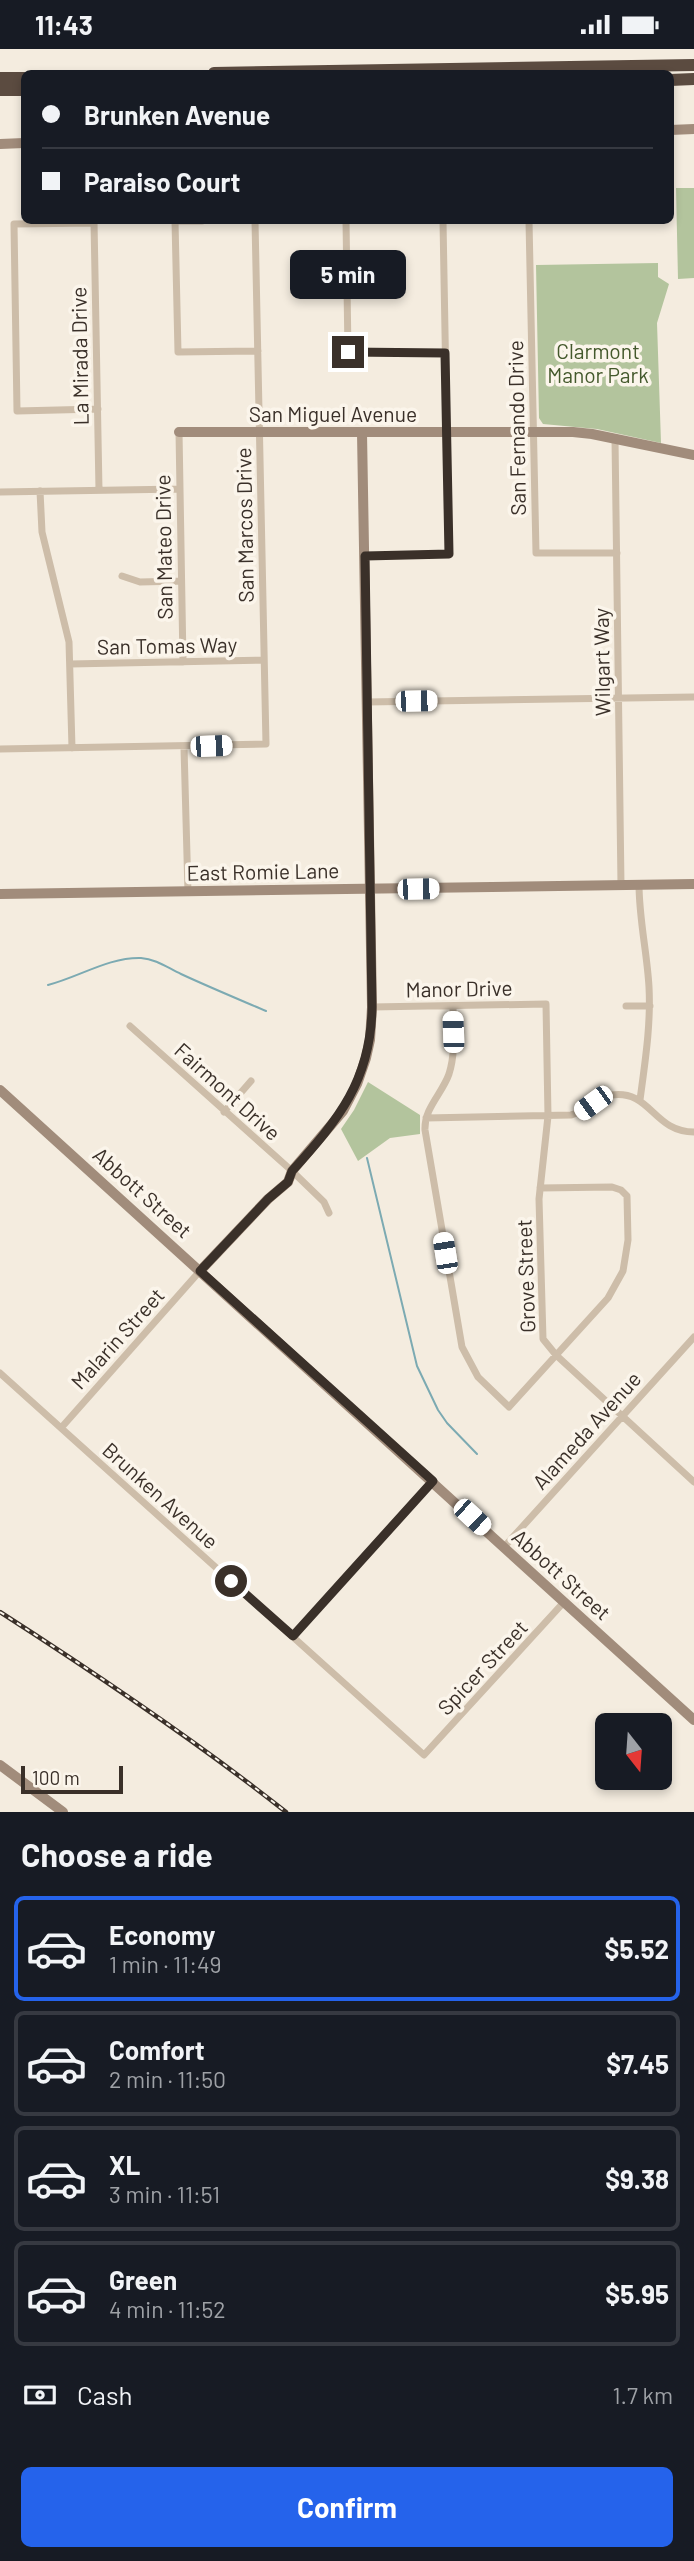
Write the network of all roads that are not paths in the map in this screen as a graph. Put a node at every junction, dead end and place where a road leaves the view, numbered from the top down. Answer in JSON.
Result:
{"nodes":[{"id":1,"x":694,"y":65,"type":"edge"},
{"id":2,"x":445,"y":70,"type":"edge"},
{"id":3,"x":0,"y":78,"type":"edge"},
{"id":4,"x":21,"y":78,"type":"edge"},
{"id":5,"x":694,"y":79,"type":"edge"},
{"id":6,"x":674,"y":80,"type":"edge"},
{"id":7,"x":0,"y":90,"type":"edge"},
{"id":8,"x":21,"y":90,"type":"edge"},
{"id":9,"x":694,"y":129,"type":"edge"},
{"id":10,"x":674,"y":130,"type":"edge"},
{"id":11,"x":21,"y":143,"type":"edge"},
{"id":12,"x":0,"y":144,"type":"edge"},
{"id":13,"x":21,"y":224,"type":"edge"},
{"id":14,"x":94,"y":224,"type":"edge"},
{"id":15,"x":175,"y":224,"type":"edge"},
{"id":16,"x":255,"y":224,"type":"edge"},
{"id":17,"x":346,"y":224,"type":"edge"},
{"id":18,"x":443,"y":224,"type":"edge"},
{"id":19,"x":529,"y":224,"type":"edge"},
{"id":20,"x":258,"y":351,"type":"junction"},
{"id":21,"x":445,"y":353,"type":"junction"},
{"id":22,"x":97,"y":409,"type":"junction"},
{"id":23,"x":260,"y":431,"type":"junction"},
{"id":24,"x":179,"y":432,"type":"joint"},
{"id":25,"x":362,"y":433,"type":"junction"},
{"id":26,"x":447,"y":433,"type":"junction"},
{"id":27,"x":534,"y":433,"type":"junction"},
{"id":28,"x":615,"y":439,"type":"junction"},
{"id":29,"x":694,"y":455,"type":"edge"},
{"id":30,"x":180,"y":489,"type":"junction"},
{"id":31,"x":99,"y":490,"type":"junction"},
{"id":32,"x":40,"y":491,"type":"junction"},
{"id":33,"x":0,"y":492,"type":"edge"},
{"id":34,"x":617,"y":552,"type":"junction"},
{"id":35,"x":365,"y":556,"type":"junction"},
{"id":36,"x":122,"y":576,"type":"dead end"},
{"id":37,"x":181,"y":581,"type":"junction"},
{"id":38,"x":264,"y":660,"type":"junction"},
{"id":39,"x":183,"y":662,"type":"junction"},
{"id":40,"x":70,"y":664,"type":"junction"},
{"id":41,"x":694,"y":697,"type":"edge"},
{"id":42,"x":619,"y":698,"type":"junction"},
{"id":43,"x":367,"y":702,"type":"junction"},
{"id":44,"x":184,"y":747,"type":"junction"},
{"id":45,"x":72,"y":748,"type":"junction"},
{"id":46,"x":0,"y":749,"type":"edge"},
{"id":47,"x":639,"y":884,"type":"junction"},
{"id":48,"x":694,"y":884,"type":"edge"},
{"id":49,"x":621,"y":885,"type":"junction"},
{"id":50,"x":370,"y":890,"type":"junction"},
{"id":51,"x":188,"y":892,"type":"junction"},
{"id":52,"x":0,"y":894,"type":"edge"},
{"id":53,"x":546,"y":1004,"type":"joint"},
{"id":54,"x":453,"y":1006,"type":"junction"},
{"id":55,"x":626,"y":1006,"type":"dead end"},
{"id":56,"x":650,"y":1006,"type":"junction"},
{"id":57,"x":372,"y":1007,"type":"junction"},
{"id":58,"x":130,"y":1026,"type":"dead end"},
{"id":59,"x":251,"y":1081,"type":"dead end"},
{"id":60,"x":0,"y":1090,"type":"edge"},
{"id":61,"x":640,"y":1100,"type":"junction"},
{"id":62,"x":224,"y":1112,"type":"junction"},
{"id":63,"x":548,"y":1116,"type":"junction"},
{"id":64,"x":426,"y":1118,"type":"junction"},
{"id":65,"x":694,"y":1132,"type":"edge"},
{"id":66,"x":292,"y":1171,"type":"junction"},
{"id":67,"x":540,"y":1188,"type":"junction"},
{"id":68,"x":329,"y":1213,"type":"dead end"},
{"id":69,"x":200,"y":1271,"type":"junction"},
{"id":70,"x":693,"y":1341,"type":"edge"},
{"id":71,"x":556,"y":1356,"type":"junction"},
{"id":72,"x":0,"y":1373,"type":"edge"},
{"id":73,"x":622,"y":1416,"type":"junction"},
{"id":74,"x":61,"y":1428,"type":"junction"},
{"id":75,"x":433,"y":1481,"type":"junction"},
{"id":76,"x":694,"y":1482,"type":"edge"},
{"id":77,"x":504,"y":1547,"type":"junction"},
{"id":78,"x":564,"y":1602,"type":"junction"},
{"id":79,"x":293,"y":1636,"type":"junction"},
{"id":80,"x":694,"y":1720,"type":"edge"},
{"id":81,"x":424,"y":1755,"type":"joint"},
{"id":82,"x":0,"y":1765,"type":"edge"},
{"id":83,"x":63,"y":1812,"type":"edge"}],
"edges":[{"from":1,"to":2,"type":"highway"},
{"from":3,"to":4,"type":"highway"},
{"from":5,"to":6,"type":"highway"},
{"from":7,"to":8,"type":"highway"},
{"from":9,"to":10,"type":"main road"},
{"from":11,"to":12,"type":"main road"},
{"from":13,"to":22,"type":"street"},
{"from":14,"to":22,"type":"street","name":"La Mirada Drive"},
{"from":15,"to":20,"type":"street"},
{"from":16,"to":20,"type":"street","name":"San Marcos Drive"},
{"from":17,"to":21,"type":"street"},
{"from":18,"to":21,"type":"street"},
{"from":19,"to":27,"type":"street","name":"San Fernando Drive"},
{"from":20,"to":23,"type":"street","name":"San Marcos Drive"},
{"from":21,"to":26,"type":"street"},
{"from":22,"to":31,"type":"street","name":"La Mirada Drive"},
{"from":23,"to":24,"type":"main road","name":"San Miguel Avenue"},
{"from":23,"to":25,"type":"main road","name":"San Miguel Avenue"},
{"from":23,"to":38,"type":"street","name":"San Marcos Drive"},
{"from":24,"to":30,"type":"street","name":"San Mateo Drive"},
{"from":25,"to":26,"type":"main road","name":"San Miguel Avenue"},
{"from":25,"to":35,"type":"main road"},
{"from":26,"to":27,"type":"main road","name":"San Miguel Avenue"},
{"from":26,"to":35,"type":"street"},
{"from":27,"to":28,"type":"main road","name":"San Miguel Avenue"},
{"from":27,"to":34,"type":"street","name":"San Fernando Drive"},
{"from":28,"to":29,"type":"main road","name":"San Miguel Avenue"},
{"from":28,"to":34,"type":"street","name":"Wilgart Way"},
{"from":30,"to":31,"type":"street"},
{"from":30,"to":37,"type":"street","name":"San Mateo Drive"},
{"from":31,"to":32,"type":"street"},
{"from":32,"to":33,"type":"street"},
{"from":32,"to":40,"type":"street"},
{"from":34,"to":42,"type":"street","name":"Wilgart Way"},
{"from":35,"to":43,"type":"main road"},
{"from":36,"to":37,"type":"street"},
{"from":37,"to":39,"type":"street","name":"San Mateo Drive"},
{"from":38,"to":39,"type":"street","name":"San Tomas Way"},
{"from":38,"to":44,"type":"street","name":"San Marcos Drive"},
{"from":39,"to":40,"type":"street","name":"San Tomas Way"},
{"from":40,"to":45,"type":"street"},
{"from":41,"to":42,"type":"street"},
{"from":42,"to":43,"type":"street"},
{"from":42,"to":49,"type":"street","name":"Wilgart Way"},
{"from":43,"to":50,"type":"main road"},
{"from":44,"to":45,"type":"street"},
{"from":44,"to":51,"type":"street"},
{"from":45,"to":46,"type":"street"},
{"from":47,"to":48,"type":"main road","name":"East Romie Lane"},
{"from":47,"to":49,"type":"main road","name":"East Romie Lane"},
{"from":47,"to":56,"type":"street"},
{"from":49,"to":50,"type":"main road","name":"East Romie Lane"},
{"from":50,"to":51,"type":"main road","name":"East Romie Lane"},
{"from":50,"to":57,"type":"main road"},
{"from":51,"to":52,"type":"main road","name":"East Romie Lane"},
{"from":53,"to":54,"type":"street","name":"Manor Drive"},
{"from":53,"to":63,"type":"street","name":"Grove Street"},
{"from":54,"to":57,"type":"street","name":"Manor Drive"},
{"from":54,"to":64,"type":"street"},
{"from":55,"to":56,"type":"street"},
{"from":56,"to":61,"type":"street"},
{"from":57,"to":66,"type":"main road"},
{"from":58,"to":62,"type":"street","name":"Fairmont Drive"},
{"from":59,"to":62,"type":"street"},
{"from":60,"to":69,"type":"main road","name":"Abbott Street"},
{"from":61,"to":63,"type":"street"},
{"from":61,"to":65,"type":"street"},
{"from":62,"to":66,"type":"street","name":"Fairmont Drive"},
{"from":63,"to":64,"type":"street"},
{"from":63,"to":67,"type":"street","name":"Grove Street"},
{"from":64,"to":71,"type":"street"},
{"from":66,"to":68,"type":"street","name":"Fairmont Drive"},
{"from":66,"to":69,"type":"main road"},
{"from":67,"to":71,"type":"street","name":"Grove Street"},
{"from":67,"to":71,"type":"street"},
{"from":69,"to":74,"type":"street","name":"Malarin Street"},
{"from":69,"to":75,"type":"main road","name":"Abbott Street"},
{"from":70,"to":73,"type":"street","name":"Alameda Avenue"},
{"from":71,"to":73,"type":"street","name":"Grove Street"},
{"from":72,"to":74,"type":"street","name":"Brunken Avenue"},
{"from":73,"to":76,"type":"street","name":"Grove Street"},
{"from":73,"to":77,"type":"street","name":"Alameda Avenue"},
{"from":74,"to":79,"type":"street","name":"Brunken Avenue"},
{"from":75,"to":77,"type":"main road","name":"Abbott Street"},
{"from":75,"to":79,"type":"street"},
{"from":77,"to":78,"type":"main road","name":"Abbott Street"},
{"from":78,"to":80,"type":"main road","name":"Abbott Street"},
{"from":78,"to":81,"type":"street","name":"Spicer Street"},
{"from":79,"to":81,"type":"street","name":"Brunken Avenue"},
{"from":82,"to":83,"type":"main road"}]}
